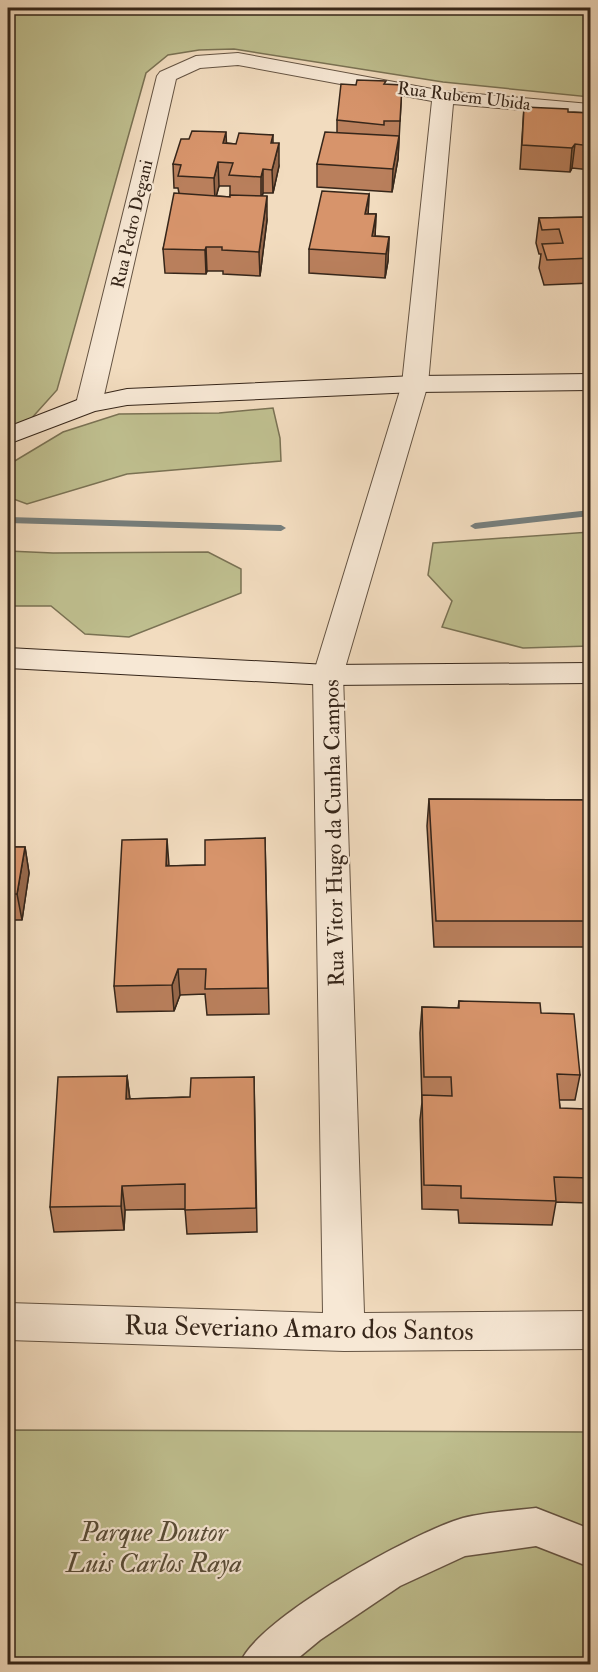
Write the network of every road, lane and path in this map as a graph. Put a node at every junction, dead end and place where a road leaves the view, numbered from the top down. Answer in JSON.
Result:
{"nodes":[{"id":1,"x":196,"y":62,"type":"joint"},
{"id":2,"x":443,"y":97,"type":"junction"},
{"id":3,"x":591,"y":110,"type":"edge"},
{"id":4,"x":591,"y":382,"type":"edge"},
{"id":5,"x":415,"y":384,"type":"junction"},
{"id":6,"x":88,"y":404,"type":"junction"},
{"id":7,"x":8,"y":436,"type":"edge"},
{"id":8,"x":8,"y":658,"type":"edge"},
{"id":9,"x":591,"y":673,"type":"edge"},
{"id":10,"x":328,"y":675,"type":"junction"},
{"id":11,"x":8,"y":1322,"type":"edge"},
{"id":12,"x":591,"y":1330,"type":"edge"},
{"id":13,"x":344,"y":1332,"type":"junction"},
{"id":14,"x":591,"y":1548,"type":"edge"},
{"id":15,"x":261,"y":1665,"type":"edge"}],
"edges":[{"from":1,"to":2,"type":"street","name":"Rua Rubem Ubida"},
{"from":1,"to":6,"type":"street","name":"Rua Pedro Degani"},
{"from":2,"to":3,"type":"street","name":"Rua Rubem Ubida"},
{"from":2,"to":5,"type":"street","name":"Rua Vitor Hugo da Cunha Campos"},
{"from":4,"to":5,"type":"street"},
{"from":5,"to":6,"type":"street"},
{"from":5,"to":10,"type":"street","name":"Rua Vitor Hugo da Cunha Campos"},
{"from":6,"to":7,"type":"street"},
{"from":8,"to":10,"type":"street"},
{"from":9,"to":10,"type":"street"},
{"from":10,"to":13,"type":"street","name":"Rua Vitor Hugo da Cunha Campos"},
{"from":11,"to":13,"type":"street","name":"Rua Severiano Amaro dos Santos"},
{"from":12,"to":13,"type":"street","name":"Rua Severiano Amaro dos Santos"},
{"from":14,"to":15,"type":"street"}]}
